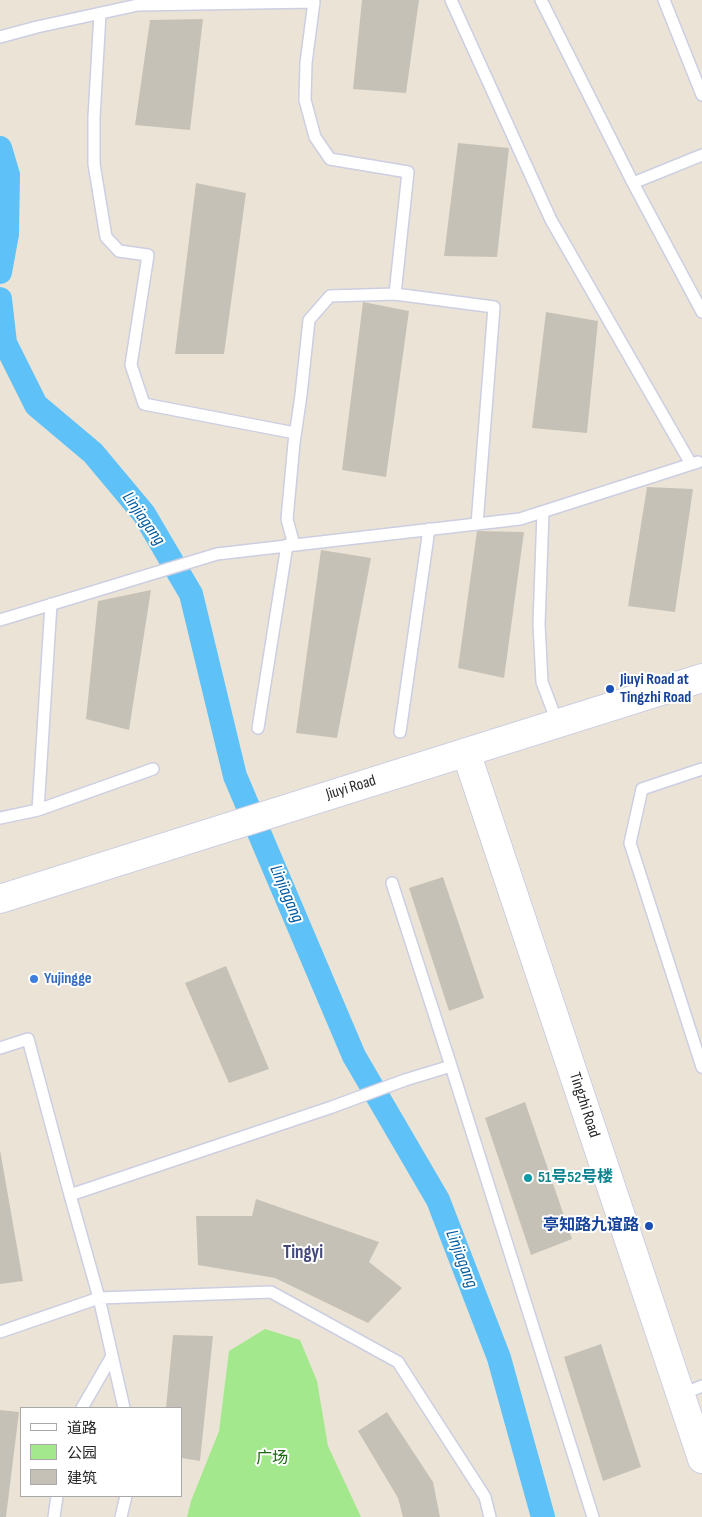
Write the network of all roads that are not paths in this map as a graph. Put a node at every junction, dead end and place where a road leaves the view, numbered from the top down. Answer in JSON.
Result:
{"nodes":[{"id":1,"x":451,"y":0,"type":"edge"},
{"id":2,"x":541,"y":0,"type":"edge"},
{"id":3,"x":664,"y":0,"type":"edge"},
{"id":4,"x":100,"y":14,"type":"junction"},
{"id":5,"x":3,"y":36,"type":"edge"},
{"id":6,"x":702,"y":95,"type":"edge"},
{"id":7,"x":702,"y":155,"type":"edge"},
{"id":8,"x":633,"y":183,"type":"junction"},
{"id":9,"x":395,"y":294,"type":"junction"},
{"id":10,"x":702,"y":312,"type":"edge"},
{"id":11,"x":295,"y":433,"type":"junction"},
{"id":12,"x":543,"y":512,"type":"junction"},
{"id":13,"x":477,"y":524,"type":"junction"},
{"id":14,"x":429,"y":529,"type":"junction"},
{"id":15,"x":291,"y":545,"type":"junction"},
{"id":16,"x":51,"y":604,"type":"junction"},
{"id":17,"x":0,"y":620,"type":"edge"},
{"id":18,"x":702,"y":678,"type":"edge"},
{"id":19,"x":559,"y":722,"type":"junction"},
{"id":20,"x":258,"y":728,"type":"dead end"},
{"id":21,"x":400,"y":732,"type":"dead end"},
{"id":22,"x":466,"y":752,"type":"junction"},
{"id":23,"x":153,"y":769,"type":"dead end"},
{"id":24,"x":702,"y":769,"type":"edge"},
{"id":25,"x":38,"y":810,"type":"junction"},
{"id":26,"x":0,"y":818,"type":"edge"},
{"id":27,"x":392,"y":883,"type":"dead end"},
{"id":28,"x":0,"y":898,"type":"edge"},
{"id":29,"x":0,"y":1048,"type":"edge"},
{"id":30,"x":451,"y":1066,"type":"junction"},
{"id":31,"x":702,"y":1067,"type":"edge"},
{"id":32,"x":70,"y":1195,"type":"junction"},
{"id":33,"x":100,"y":1298,"type":"junction"},
{"id":34,"x":0,"y":1332,"type":"edge"},
{"id":35,"x":112,"y":1356,"type":"junction"},
{"id":36,"x":691,"y":1391,"type":"edge"},
{"id":37,"x":83,"y":1407,"type":"edge"},
{"id":38,"x":124,"y":1407,"type":"edge"},
{"id":39,"x":701,"y":1454,"type":"edge"},
{"id":40,"x":57,"y":1497,"type":"edge"},
{"id":41,"x":126,"y":1497,"type":"edge"},
{"id":42,"x":54,"y":1517,"type":"edge"},
{"id":43,"x":121,"y":1517,"type":"edge"},
{"id":44,"x":490,"y":1517,"type":"edge"},
{"id":45,"x":593,"y":1517,"type":"edge"}],
"edges":[{"from":1,"to":12,"type":"lane"},
{"from":2,"to":8,"type":"lane"},
{"from":3,"to":6,"type":"lane"},
{"from":4,"to":5,"type":"lane"},
{"from":4,"to":9,"type":"lane"},
{"from":4,"to":11,"type":"lane"},
{"from":7,"to":8,"type":"lane"},
{"from":8,"to":10,"type":"lane"},
{"from":9,"to":11,"type":"lane"},
{"from":9,"to":13,"type":"lane"},
{"from":11,"to":15,"type":"lane"},
{"from":12,"to":13,"type":"lane"},
{"from":12,"to":19,"type":"lane"},
{"from":13,"to":14,"type":"lane"},
{"from":14,"to":15,"type":"lane"},
{"from":14,"to":21,"type":"lane"},
{"from":15,"to":16,"type":"lane"},
{"from":15,"to":20,"type":"lane"},
{"from":16,"to":17,"type":"lane"},
{"from":16,"to":25,"type":"lane"},
{"from":18,"to":19,"type":"street","name":"Jiuyi Road"},
{"from":19,"to":22,"type":"street","name":"Jiuyi Road"},
{"from":22,"to":28,"type":"street","name":"Jiuyi Road"},
{"from":22,"to":36,"type":"street","name":"Tingzhi Road"},
{"from":23,"to":25,"type":"lane"},
{"from":24,"to":31,"type":"lane"},
{"from":25,"to":26,"type":"lane"},
{"from":27,"to":30,"type":"lane"},
{"from":29,"to":32,"type":"lane"},
{"from":30,"to":32,"type":"lane"},
{"from":30,"to":45,"type":"lane"},
{"from":32,"to":33,"type":"lane"},
{"from":33,"to":34,"type":"lane"},
{"from":33,"to":35,"type":"lane"},
{"from":33,"to":44,"type":"lane"},
{"from":35,"to":37,"type":"lane"},
{"from":35,"to":38,"type":"lane"},
{"from":36,"to":39,"type":"street","name":"Tingzhi Road"},
{"from":40,"to":42,"type":"lane"},
{"from":41,"to":43,"type":"lane"}]}
